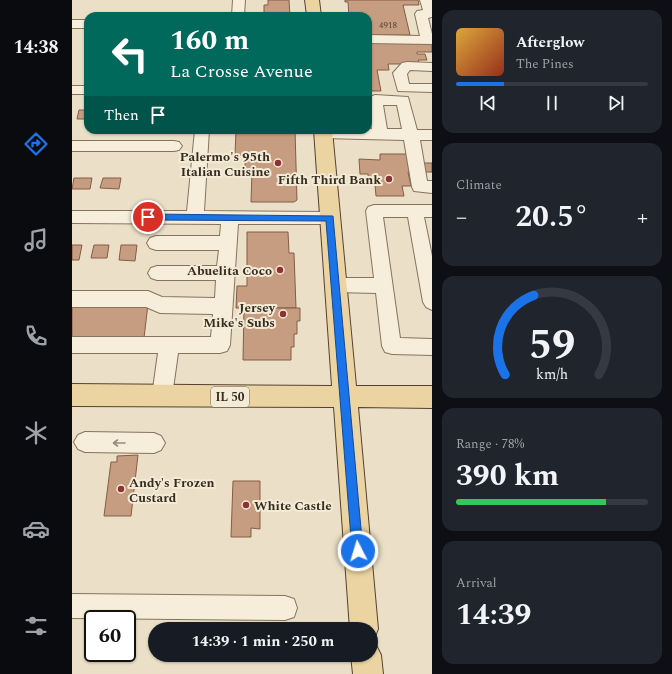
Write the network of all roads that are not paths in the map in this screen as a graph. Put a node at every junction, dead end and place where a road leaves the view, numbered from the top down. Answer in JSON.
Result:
{"nodes":[{"id":1,"x":239,"y":0,"type":"edge"},
{"id":2,"x":312,"y":0,"type":"edge"},
{"id":3,"x":426,"y":0,"type":"edge"},
{"id":4,"x":238,"y":12,"type":"edge"},
{"id":5,"x":314,"y":12,"type":"edge"},
{"id":6,"x":72,"y":24,"type":"edge"},
{"id":7,"x":84,"y":24,"type":"edge"},
{"id":8,"x":429,"y":34,"type":"edge"},
{"id":9,"x":372,"y":39,"type":"edge"},
{"id":10,"x":432,"y":67,"type":"edge"},
{"id":11,"x":432,"y":88,"type":"edge"},
{"id":12,"x":72,"y":90,"type":"edge"},
{"id":13,"x":84,"y":90,"type":"edge"},
{"id":14,"x":372,"y":96,"type":"edge"},
{"id":15,"x":432,"y":97,"type":"edge"},
{"id":16,"x":372,"y":133,"type":"edge"},
{"id":17,"x":202,"y":134,"type":"edge"},
{"id":18,"x":323,"y":134,"type":"edge"},
{"id":19,"x":380,"y":134,"type":"junction"},
{"id":20,"x":411,"y":134,"type":"junction"},
{"id":21,"x":432,"y":135,"type":"edge"},
{"id":22,"x":72,"y":146,"type":"edge"},
{"id":23,"x":174,"y":146,"type":"dead end"},
{"id":24,"x":432,"y":187,"type":"edge"},
{"id":25,"x":424,"y":211,"type":"edge"},
{"id":26,"x":72,"y":216,"type":"edge"},
{"id":27,"x":195,"y":217,"type":"junction"},
{"id":28,"x":230,"y":217,"type":"junction"},
{"id":29,"x":330,"y":218,"type":"junction"},
{"id":30,"x":156,"y":243,"type":"dead end"},
{"id":31,"x":228,"y":243,"type":"junction"},
{"id":32,"x":157,"y":273,"type":"dead end"},
{"id":33,"x":225,"y":273,"type":"junction"},
{"id":34,"x":335,"y":285,"type":"junction"},
{"id":35,"x":384,"y":286,"type":"junction"},
{"id":36,"x":72,"y":299,"type":"edge"},
{"id":37,"x":432,"y":302,"type":"edge"},
{"id":38,"x":223,"y":306,"type":"junction"},
{"id":39,"x":72,"y":345,"type":"edge"},
{"id":40,"x":170,"y":345,"type":"junction"},
{"id":41,"x":432,"y":347,"type":"edge"},
{"id":42,"x":72,"y":395,"type":"edge"},
{"id":43,"x":162,"y":396,"type":"junction"},
{"id":44,"x":344,"y":397,"type":"junction"},
{"id":45,"x":432,"y":397,"type":"edge"},
{"id":46,"x":85,"y":442,"type":"dead end"},
{"id":47,"x":154,"y":443,"type":"dead end"},
{"id":48,"x":72,"y":606,"type":"edge"},
{"id":49,"x":286,"y":608,"type":"dead end"},
{"id":50,"x":363,"y":622,"type":"edge"},
{"id":51,"x":367,"y":662,"type":"edge"},
{"id":52,"x":368,"y":674,"type":"edge"}],
"edges":[{"from":1,"to":4,"type":"street"},
{"from":2,"to":5,"type":"main road"},
{"from":3,"to":8,"type":"street"},
{"from":6,"to":7,"type":"street"},
{"from":8,"to":9,"type":"street"},
{"from":10,"to":11,"type":"street"},
{"from":12,"to":13,"type":"street"},
{"from":14,"to":15,"type":"street"},
{"from":16,"to":19,"type":"street"},
{"from":17,"to":27,"type":"street"},
{"from":18,"to":29,"type":"main road"},
{"from":19,"to":20,"type":"street"},
{"from":19,"to":20,"type":"street"},
{"from":20,"to":21,"type":"street"},
{"from":20,"to":24,"type":"street"},
{"from":22,"to":23,"type":"street"},
{"from":25,"to":35,"type":"street"},
{"from":25,"to":37,"type":"street"},
{"from":26,"to":27,"type":"street"},
{"from":27,"to":28,"type":"street"},
{"from":28,"to":29,"type":"street"},
{"from":28,"to":31,"type":"street"},
{"from":29,"to":34,"type":"main road"},
{"from":30,"to":31,"type":"street"},
{"from":31,"to":33,"type":"street"},
{"from":32,"to":33,"type":"street"},
{"from":33,"to":38,"type":"street"},
{"from":34,"to":35,"type":"street"},
{"from":34,"to":44,"type":"main road"},
{"from":35,"to":41,"type":"street"},
{"from":36,"to":38,"type":"street"},
{"from":38,"to":40,"type":"street"},
{"from":39,"to":40,"type":"street"},
{"from":40,"to":43,"type":"street"},
{"from":42,"to":43,"type":"main road","number":"IL 50"},
{"from":43,"to":44,"type":"main road","number":"IL 50"},
{"from":44,"to":45,"type":"main road","number":"IL 50"},
{"from":44,"to":50,"type":"main road"},
{"from":47,"to":46,"type":"street","one_way":true},
{"from":48,"to":49,"type":"street"},
{"from":51,"to":52,"type":"main road"}]}
